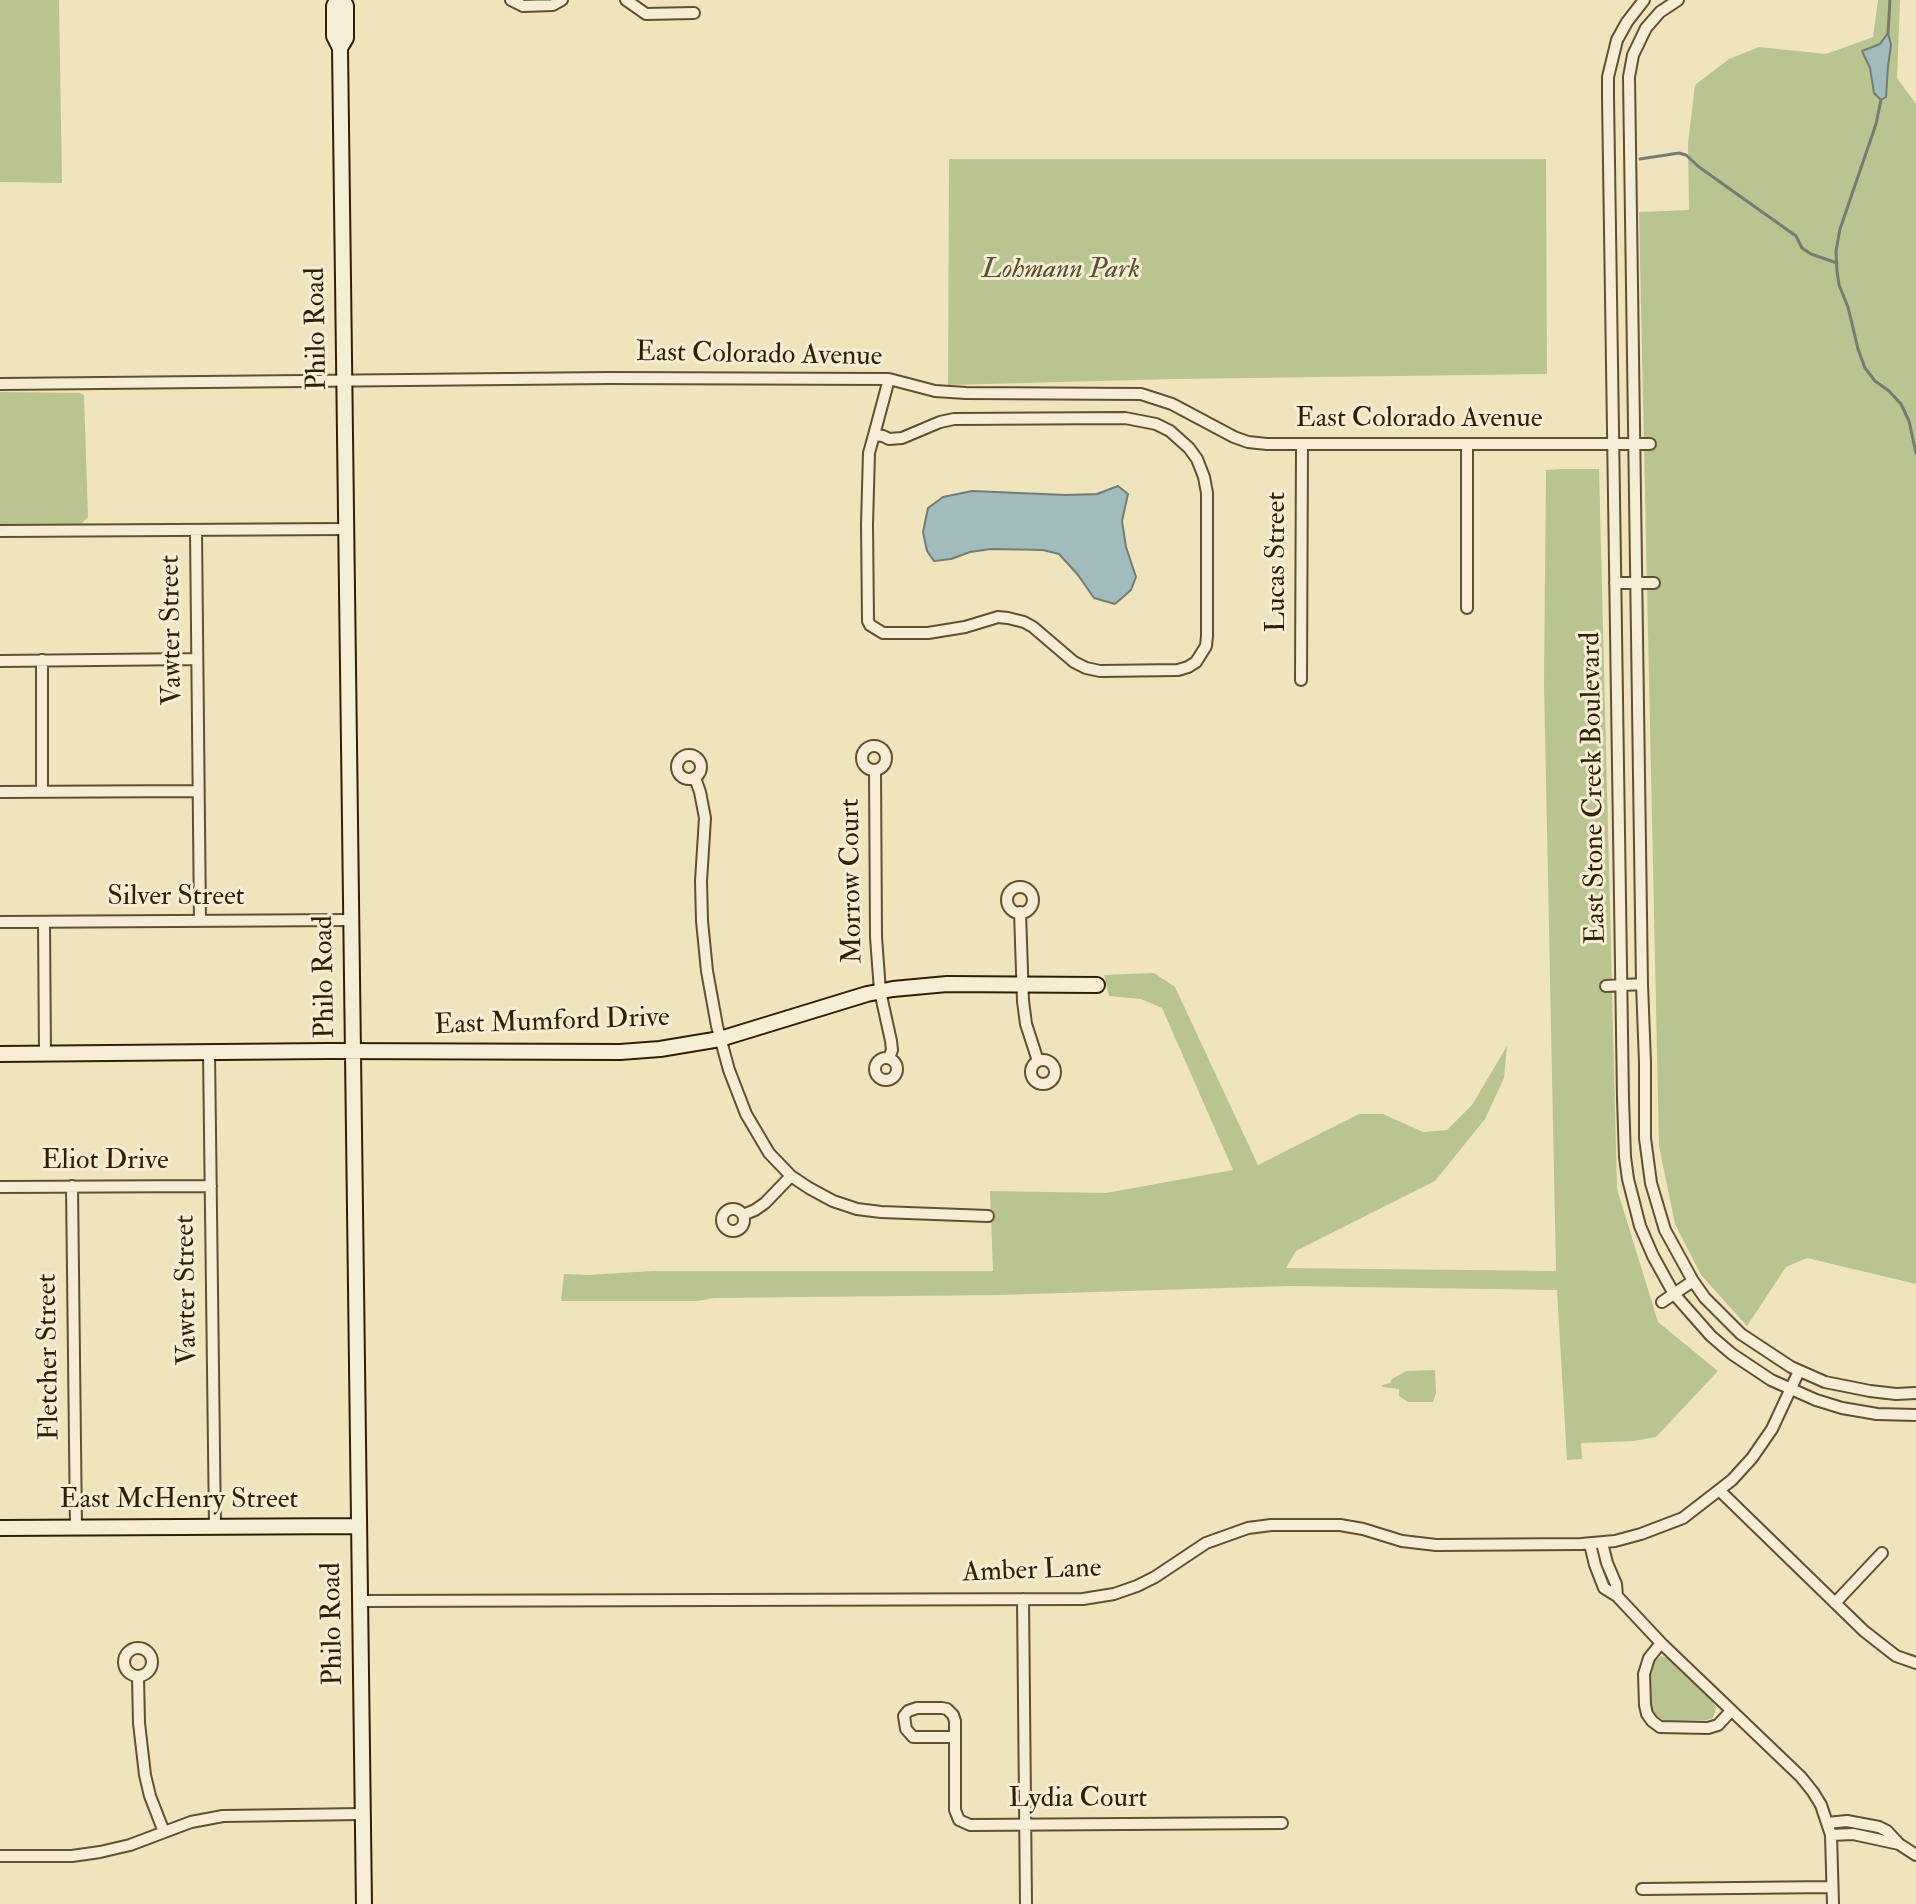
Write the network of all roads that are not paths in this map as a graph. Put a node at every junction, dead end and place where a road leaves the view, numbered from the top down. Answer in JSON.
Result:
{"nodes":[{"id":1,"x":337,"y":0,"type":"edge"},
{"id":2,"x":343,"y":0,"type":"edge"},
{"id":3,"x":511,"y":0,"type":"edge"},
{"id":4,"x":562,"y":0,"type":"edge"},
{"id":5,"x":626,"y":0,"type":"edge"},
{"id":6,"x":1647,"y":0,"type":"edge"},
{"id":7,"x":1678,"y":0,"type":"edge"},
{"id":8,"x":1660,"y":12,"type":"junction"},
{"id":9,"x":694,"y":13,"type":"dead end"},
{"id":10,"x":340,"y":48,"type":"junction"},
{"id":11,"x":1609,"y":142,"type":"junction"},
{"id":12,"x":1630,"y":142,"type":"junction"},
{"id":13,"x":889,"y":379,"type":"junction"},
{"id":14,"x":344,"y":381,"type":"junction"},
{"id":15,"x":0,"y":384,"type":"edge"},
{"id":16,"x":874,"y":435,"type":"junction"},
{"id":17,"x":1302,"y":444,"type":"junction"},
{"id":18,"x":1467,"y":444,"type":"junction"},
{"id":19,"x":1613,"y":444,"type":"junction"},
{"id":20,"x":1635,"y":444,"type":"junction"},
{"id":21,"x":1650,"y":444,"type":"dead end"},
{"id":22,"x":346,"y":529,"type":"junction"},
{"id":23,"x":196,"y":530,"type":"junction"},
{"id":24,"x":0,"y":531,"type":"edge"},
{"id":25,"x":1615,"y":583,"type":"junction"},
{"id":26,"x":1638,"y":583,"type":"junction"},
{"id":27,"x":1654,"y":583,"type":"dead end"},
{"id":28,"x":1467,"y":608,"type":"dead end"},
{"id":29,"x":197,"y":659,"type":"junction"},
{"id":30,"x":42,"y":660,"type":"junction"},
{"id":31,"x":0,"y":661,"type":"edge"},
{"id":32,"x":1301,"y":680,"type":"dead end"},
{"id":33,"x":875,"y":770,"type":"dead end"},
{"id":34,"x":695,"y":778,"type":"dead end"},
{"id":35,"x":42,"y":791,"type":"junction"},
{"id":36,"x":198,"y":791,"type":"junction"},
{"id":37,"x":0,"y":792,"type":"edge"},
{"id":38,"x":1020,"y":912,"type":"dead end"},
{"id":39,"x":351,"y":920,"type":"junction"},
{"id":40,"x":200,"y":921,"type":"junction"},
{"id":41,"x":0,"y":922,"type":"edge"},
{"id":42,"x":44,"y":922,"type":"junction"},
{"id":43,"x":1021,"y":984,"type":"junction"},
{"id":44,"x":1642,"y":984,"type":"junction"},
{"id":45,"x":1097,"y":985,"type":"dead end"},
{"id":46,"x":1622,"y":985,"type":"junction"},
{"id":47,"x":1606,"y":986,"type":"dead end"},
{"id":48,"x":880,"y":991,"type":"junction"},
{"id":49,"x":720,"y":1039,"type":"junction"},
{"id":50,"x":209,"y":1052,"type":"junction"},
{"id":51,"x":354,"y":1052,"type":"junction"},
{"id":52,"x":0,"y":1054,"type":"edge"},
{"id":53,"x":45,"y":1054,"type":"junction"},
{"id":54,"x":889,"y":1058,"type":"dead end"},
{"id":55,"x":1038,"y":1061,"type":"dead end"},
{"id":56,"x":791,"y":1176,"type":"junction"},
{"id":57,"x":72,"y":1186,"type":"junction"},
{"id":58,"x":211,"y":1186,"type":"junction"},
{"id":59,"x":0,"y":1187,"type":"edge"},
{"id":60,"x":743,"y":1215,"type":"dead end"},
{"id":61,"x":988,"y":1216,"type":"dead end"},
{"id":62,"x":1693,"y":1281,"type":"junction"},
{"id":63,"x":1674,"y":1294,"type":"junction"},
{"id":64,"x":1662,"y":1302,"type":"dead end"},
{"id":65,"x":1799,"y":1371,"type":"junction"},
{"id":66,"x":1791,"y":1390,"type":"junction"},
{"id":67,"x":1916,"y":1393,"type":"edge"},
{"id":68,"x":1916,"y":1415,"type":"edge"},
{"id":69,"x":1720,"y":1491,"type":"junction"},
{"id":70,"x":359,"y":1526,"type":"junction"},
{"id":71,"x":215,"y":1527,"type":"junction"},
{"id":72,"x":0,"y":1528,"type":"edge"},
{"id":73,"x":76,"y":1528,"type":"junction"},
{"id":74,"x":1596,"y":1543,"type":"junction"},
{"id":75,"x":1882,"y":1553,"type":"dead end"},
{"id":76,"x":1023,"y":1599,"type":"junction"},
{"id":77,"x":361,"y":1601,"type":"junction"},
{"id":78,"x":1835,"y":1603,"type":"junction"},
{"id":79,"x":1661,"y":1643,"type":"junction"},
{"id":80,"x":1916,"y":1663,"type":"edge"},
{"id":81,"x":138,"y":1677,"type":"dead end"},
{"id":82,"x":1731,"y":1711,"type":"junction"},
{"id":83,"x":955,"y":1737,"type":"junction"},
{"id":84,"x":362,"y":1814,"type":"junction"},
{"id":85,"x":1282,"y":1823,"type":"dead end"},
{"id":86,"x":1827,"y":1823,"type":"junction"},
{"id":87,"x":1025,"y":1825,"type":"junction"},
{"id":88,"x":164,"y":1832,"type":"junction"},
{"id":89,"x":1831,"y":1835,"type":"junction"},
{"id":90,"x":1899,"y":1844,"type":"junction"},
{"id":91,"x":1916,"y":1855,"type":"edge"},
{"id":92,"x":0,"y":1856,"type":"edge"},
{"id":93,"x":1832,"y":1887,"type":"junction"},
{"id":94,"x":1642,"y":1889,"type":"dead end"},
{"id":95,"x":364,"y":1904,"type":"edge"},
{"id":96,"x":1026,"y":1904,"type":"edge"},
{"id":97,"x":1833,"y":1904,"type":"edge"}],
"edges":[{"from":1,"to":10,"type":"main road","name":"Philo Road"},
{"from":2,"to":10,"type":"main road","name":"Philo Road"},
{"from":3,"to":4,"type":"street"},
{"from":5,"to":9,"type":"street"},
{"from":6,"to":8,"type":"street"},
{"from":6,"to":11,"type":"street","name":"East Stone Creek Boulevard"},
{"from":7,"to":8,"type":"street","name":"East Stone Creek Boulevard"},
{"from":8,"to":12,"type":"street","name":"East Stone Creek Boulevard"},
{"from":10,"to":14,"type":"main road","name":"Philo Road"},
{"from":11,"to":12,"type":"street"},
{"from":11,"to":19,"type":"street","name":"East Stone Creek Boulevard"},
{"from":12,"to":20,"type":"street","name":"East Stone Creek Boulevard"},
{"from":13,"to":14,"type":"street","name":"East Colorado Avenue"},
{"from":13,"to":16,"type":"street"},
{"from":13,"to":17,"type":"street","name":"East Colorado Avenue"},
{"from":14,"to":15,"type":"street","name":"East Colorado Avenue"},
{"from":14,"to":22,"type":"main road","name":"Philo Road"},
{"from":16,"to":16,"type":"street"},
{"from":17,"to":18,"type":"street","name":"East Colorado Avenue"},
{"from":17,"to":32,"type":"street","name":"Lucas Street"},
{"from":18,"to":19,"type":"street","name":"East Colorado Avenue"},
{"from":18,"to":28,"type":"street"},
{"from":19,"to":20,"type":"street","name":"East Colorado Avenue"},
{"from":19,"to":25,"type":"street","name":"East Stone Creek Boulevard"},
{"from":20,"to":21,"type":"street","name":"East Colorado Avenue"},
{"from":20,"to":26,"type":"street","name":"East Stone Creek Boulevard"},
{"from":22,"to":23,"type":"street"},
{"from":22,"to":39,"type":"main road","name":"Philo Road"},
{"from":23,"to":24,"type":"street"},
{"from":23,"to":29,"type":"street","name":"Vawter Street"},
{"from":25,"to":26,"type":"street"},
{"from":25,"to":46,"type":"street","name":"East Stone Creek Boulevard"},
{"from":26,"to":27,"type":"street"},
{"from":26,"to":44,"type":"street","name":"East Stone Creek Boulevard"},
{"from":29,"to":30,"type":"street"},
{"from":29,"to":36,"type":"street","name":"Vawter Street"},
{"from":30,"to":31,"type":"street"},
{"from":30,"to":35,"type":"street"},
{"from":33,"to":48,"type":"street","name":"Morrow Court"},
{"from":34,"to":49,"type":"street"},
{"from":35,"to":36,"type":"street"},
{"from":35,"to":37,"type":"street"},
{"from":36,"to":40,"type":"street","name":"Vawter Street"},
{"from":38,"to":43,"type":"street"},
{"from":39,"to":40,"type":"street","name":"Silver Street"},
{"from":39,"to":51,"type":"main road","name":"Philo Road"},
{"from":40,"to":42,"type":"street","name":"Silver Street"},
{"from":41,"to":42,"type":"street","name":"Silver Street"},
{"from":42,"to":53,"type":"street"},
{"from":43,"to":45,"type":"main road","name":"East Mumford Drive"},
{"from":43,"to":48,"type":"main road","name":"East Mumford Drive"},
{"from":43,"to":55,"type":"street"},
{"from":44,"to":46,"type":"street"},
{"from":44,"to":62,"type":"street","name":"East Stone Creek Boulevard"},
{"from":46,"to":47,"type":"street"},
{"from":46,"to":63,"type":"street","name":"East Stone Creek Boulevard"},
{"from":48,"to":49,"type":"main road","name":"East Mumford Drive"},
{"from":48,"to":54,"type":"street","name":"Morrow Court"},
{"from":49,"to":51,"type":"main road","name":"East Mumford Drive"},
{"from":49,"to":56,"type":"street"},
{"from":50,"to":51,"type":"main road","name":"East Mumford Drive"},
{"from":50,"to":53,"type":"main road","name":"East Mumford Drive"},
{"from":50,"to":58,"type":"street","name":"Vawter Street"},
{"from":51,"to":70,"type":"main road","name":"Philo Road"},
{"from":52,"to":53,"type":"main road","name":"East Mumford Drive"},
{"from":56,"to":60,"type":"street"},
{"from":56,"to":61,"type":"street"},
{"from":57,"to":58,"type":"street","name":"Eliot Drive"},
{"from":57,"to":59,"type":"street","name":"Eliot Drive"},
{"from":57,"to":73,"type":"street","name":"Fletcher Street"},
{"from":58,"to":71,"type":"street","name":"Vawter Street"},
{"from":62,"to":63,"type":"street"},
{"from":62,"to":65,"type":"street","name":"East Stone Creek Boulevard"},
{"from":63,"to":64,"type":"street"},
{"from":63,"to":66,"type":"street","name":"East Stone Creek Boulevard"},
{"from":65,"to":66,"type":"street","name":"Amber Lane"},
{"from":65,"to":67,"type":"street","name":"East Stone Creek Boulevard"},
{"from":66,"to":68,"type":"street","name":"East Stone Creek Boulevard"},
{"from":66,"to":69,"type":"street","name":"Amber Lane"},
{"from":69,"to":74,"type":"street","name":"Amber Lane"},
{"from":69,"to":78,"type":"street"},
{"from":70,"to":71,"type":"main road","name":"East McHenry Street"},
{"from":70,"to":77,"type":"main road","name":"Philo Road"},
{"from":71,"to":73,"type":"main road","name":"East McHenry Street"},
{"from":72,"to":73,"type":"main road","name":"East McHenry Street"},
{"from":74,"to":76,"type":"street","name":"Amber Lane"},
{"from":74,"to":79,"type":"street"},
{"from":75,"to":78,"type":"street"},
{"from":76,"to":77,"type":"street","name":"Amber Lane"},
{"from":76,"to":87,"type":"street"},
{"from":77,"to":84,"type":"main road","name":"Philo Road"},
{"from":78,"to":80,"type":"street"},
{"from":79,"to":82,"type":"street"},
{"from":79,"to":82,"type":"street"},
{"from":81,"to":88,"type":"street"},
{"from":82,"to":86,"type":"street"},
{"from":83,"to":83,"type":"street"},
{"from":83,"to":87,"type":"street","name":"Lydia Court"},
{"from":84,"to":88,"type":"street"},
{"from":84,"to":95,"type":"main road","name":"Philo Road"},
{"from":85,"to":87,"type":"street","name":"Lydia Court"},
{"from":86,"to":89,"type":"street"},
{"from":86,"to":90,"type":"street"},
{"from":87,"to":96,"type":"street"},
{"from":88,"to":92,"type":"street"},
{"from":89,"to":90,"type":"street"},
{"from":89,"to":93,"type":"street"},
{"from":90,"to":91,"type":"street"},
{"from":93,"to":94,"type":"street"},
{"from":93,"to":97,"type":"street"}]}
